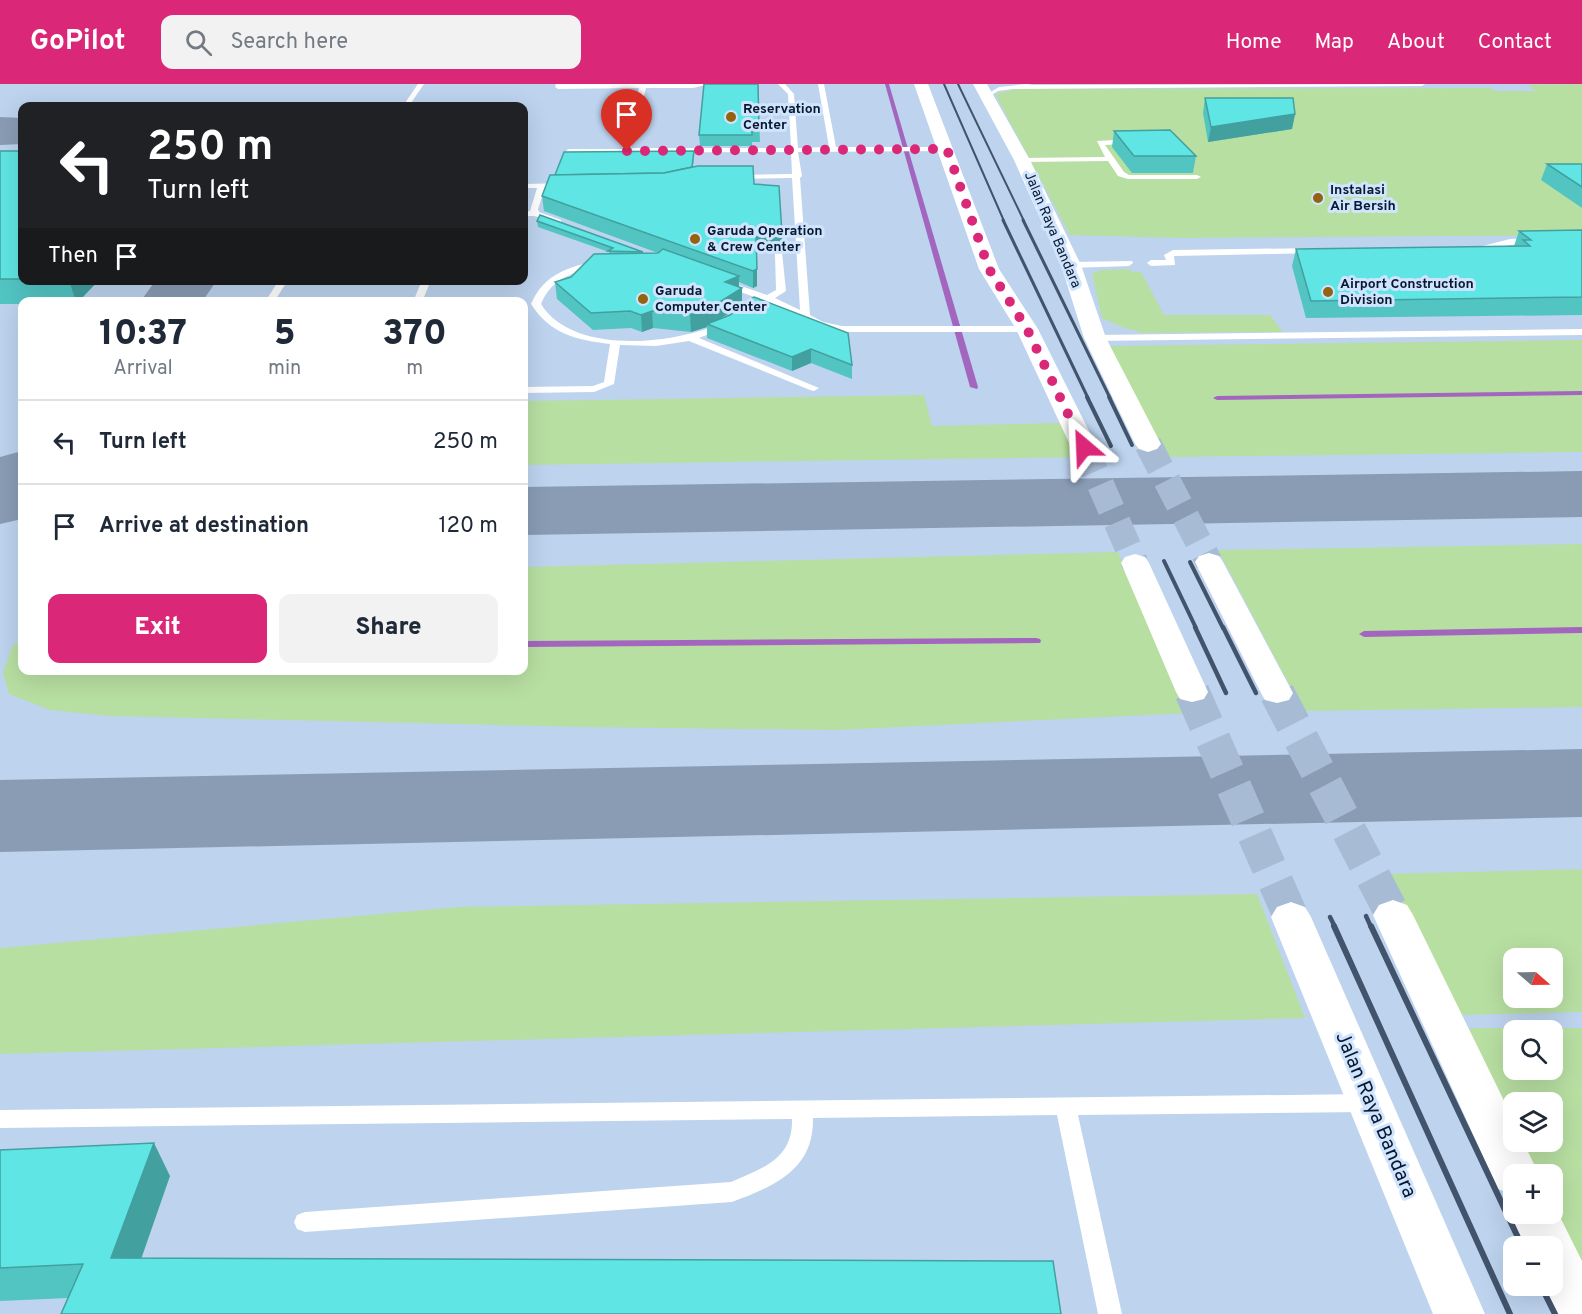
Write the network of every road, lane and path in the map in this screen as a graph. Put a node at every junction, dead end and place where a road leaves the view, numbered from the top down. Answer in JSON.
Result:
{"nodes":[{"id":1,"x":421,"y":84,"type":"edge"},
{"id":2,"x":559,"y":84,"type":"edge"},
{"id":3,"x":708,"y":84,"type":"edge"},
{"id":4,"x":781,"y":84,"type":"edge"},
{"id":5,"x":821,"y":84,"type":"edge"},
{"id":6,"x":921,"y":84,"type":"edge"},
{"id":7,"x":1422,"y":84,"type":"edge"},
{"id":8,"x":1030,"y":85,"type":"edge"},
{"id":9,"x":1201,"y":85,"type":"edge"},
{"id":10,"x":643,"y":87,"type":"junction"},
{"id":11,"x":1020,"y":87,"type":"junction"},
{"id":12,"x":988,"y":88,"type":"edge"},
{"id":13,"x":409,"y":102,"type":"edge"},
{"id":14,"x":1142,"y":141,"type":"edge"},
{"id":15,"x":947,"y":149,"type":"junction"},
{"id":16,"x":795,"y":150,"type":"junction"},
{"id":17,"x":833,"y":150,"type":"junction"},
{"id":18,"x":568,"y":151,"type":"edge"},
{"id":19,"x":627,"y":151,"type":"junction"},
{"id":20,"x":1110,"y":159,"type":"junction"},
{"id":21,"x":1022,"y":160,"type":"junction"},
{"id":22,"x":775,"y":176,"type":"junction"},
{"id":23,"x":798,"y":176,"type":"junction"},
{"id":24,"x":720,"y":177,"type":"edge"},
{"id":25,"x":1197,"y":177,"type":"edge"},
{"id":26,"x":575,"y":185,"type":"edge"},
{"id":27,"x":528,"y":186,"type":"edge"},
{"id":28,"x":542,"y":186,"type":"junction"},
{"id":29,"x":776,"y":187,"type":"edge"},
{"id":30,"x":535,"y":213,"type":"junction"},
{"id":31,"x":528,"y":214,"type":"edge"},
{"id":32,"x":567,"y":225,"type":"edge"},
{"id":33,"x":1549,"y":241,"type":"edge"},
{"id":34,"x":1465,"y":250,"type":"edge"},
{"id":35,"x":1321,"y":251,"type":"edge"},
{"id":36,"x":779,"y":254,"type":"edge"},
{"id":37,"x":606,"y":263,"type":"edge"},
{"id":38,"x":1129,"y":263,"type":"dead end"},
{"id":39,"x":1151,"y":263,"type":"dead end"},
{"id":40,"x":1071,"y":266,"type":"junction"},
{"id":41,"x":717,"y":280,"type":"edge"},
{"id":42,"x":767,"y":298,"type":"junction"},
{"id":43,"x":754,"y":304,"type":"edge"},
{"id":44,"x":805,"y":318,"type":"junction"},
{"id":45,"x":734,"y":319,"type":"edge"},
{"id":46,"x":1027,"y":329,"type":"junction"},
{"id":47,"x":1582,"y":332,"type":"edge"},
{"id":48,"x":689,"y":338,"type":"junction"},
{"id":49,"x":1095,"y":338,"type":"junction"},
{"id":50,"x":615,"y":342,"type":"junction"},
{"id":51,"x":814,"y":388,"type":"dead end"},
{"id":52,"x":528,"y":390,"type":"edge"},
{"id":53,"x":1148,"y":444,"type":"tunnel mouth"},
{"id":54,"x":1084,"y":447,"type":"tunnel mouth"},
{"id":55,"x":1209,"y":562,"type":"tunnel mouth"},
{"id":56,"x":1135,"y":563,"type":"tunnel mouth"},
{"id":57,"x":1192,"y":692,"type":"tunnel mouth"},
{"id":58,"x":1277,"y":693,"type":"tunnel mouth"},
{"id":59,"x":1393,"y":915,"type":"tunnel mouth"},
{"id":60,"x":1291,"y":917,"type":"tunnel mouth"},
{"id":61,"x":1370,"y":1103,"type":"junction"},
{"id":62,"x":1066,"y":1107,"type":"junction"},
{"id":63,"x":802,"y":1110,"type":"junction"},
{"id":64,"x":0,"y":1119,"type":"edge"},
{"id":65,"x":1510,"y":1164,"type":"edge"},
{"id":66,"x":304,"y":1222,"type":"dead end"},
{"id":67,"x":1563,"y":1276,"type":"edge"},
{"id":68,"x":1110,"y":1314,"type":"edge"},
{"id":69,"x":1459,"y":1314,"type":"edge"},
{"id":70,"x":1581,"y":1314,"type":"edge"}],
"edges":[{"from":1,"to":13,"type":"lane"},
{"from":2,"to":10,"type":"lane"},
{"from":3,"to":10,"type":"lane"},
{"from":4,"to":16,"type":"lane"},
{"from":5,"to":17,"type":"lane"},
{"from":6,"to":15,"type":"street"},
{"from":7,"to":9,"type":"lane"},
{"from":8,"to":9,"type":"lane"},
{"from":8,"to":11,"type":"lane"},
{"from":10,"to":19,"type":"lane"},
{"from":11,"to":12,"type":"lane"},
{"from":11,"to":12,"type":"lane"},
{"from":12,"to":21,"type":"street","name":"Jalan Raya Bandara"},
{"from":14,"to":20,"type":"lane"},
{"from":15,"to":17,"type":"lane"},
{"from":15,"to":46,"type":"street"},
{"from":16,"to":17,"type":"lane"},
{"from":16,"to":19,"type":"lane"},
{"from":16,"to":23,"type":"lane"},
{"from":18,"to":19,"type":"lane"},
{"from":20,"to":21,"type":"lane"},
{"from":20,"to":25,"type":"lane"},
{"from":21,"to":40,"type":"street","name":"Jalan Raya Bandara"},
{"from":22,"to":23,"type":"lane"},
{"from":22,"to":24,"type":"lane"},
{"from":22,"to":29,"type":"lane"},
{"from":23,"to":44,"type":"lane"},
{"from":26,"to":28,"type":"lane"},
{"from":27,"to":28,"type":"lane"},
{"from":28,"to":30,"type":"lane"},
{"from":30,"to":31,"type":"lane"},
{"from":30,"to":32,"type":"lane"},
{"from":33,"to":34,"type":"lane"},
{"from":35,"to":39,"type":"lane"},
{"from":36,"to":42,"type":"lane"},
{"from":37,"to":50,"type":"lane"},
{"from":38,"to":40,"type":"lane"},
{"from":40,"to":49,"type":"street","name":"Jalan Raya Bandara"},
{"from":41,"to":42,"type":"lane"},
{"from":42,"to":43,"type":"lane"},
{"from":42,"to":44,"type":"lane"},
{"from":44,"to":46,"type":"lane"},
{"from":45,"to":48,"type":"lane"},
{"from":46,"to":54,"type":"street"},
{"from":47,"to":49,"type":"lane"},
{"from":48,"to":50,"type":"lane"},
{"from":48,"to":51,"type":"lane"},
{"from":49,"to":53,"type":"street","name":"Jalan Raya Bandara"},
{"from":50,"to":52,"type":"lane"},
{"from":55,"to":58,"type":"street"},
{"from":56,"to":57,"type":"street"},
{"from":59,"to":65,"type":"street"},
{"from":60,"to":61,"type":"street","name":"Jalan Raya Bandara"},
{"from":61,"to":62,"type":"lane"},
{"from":61,"to":69,"type":"street","name":"Jalan Raya Bandara"},
{"from":62,"to":63,"type":"lane"},
{"from":62,"to":68,"type":"lane"},
{"from":63,"to":64,"type":"lane"},
{"from":63,"to":66,"type":"lane"},
{"from":67,"to":70,"type":"street"}]}
